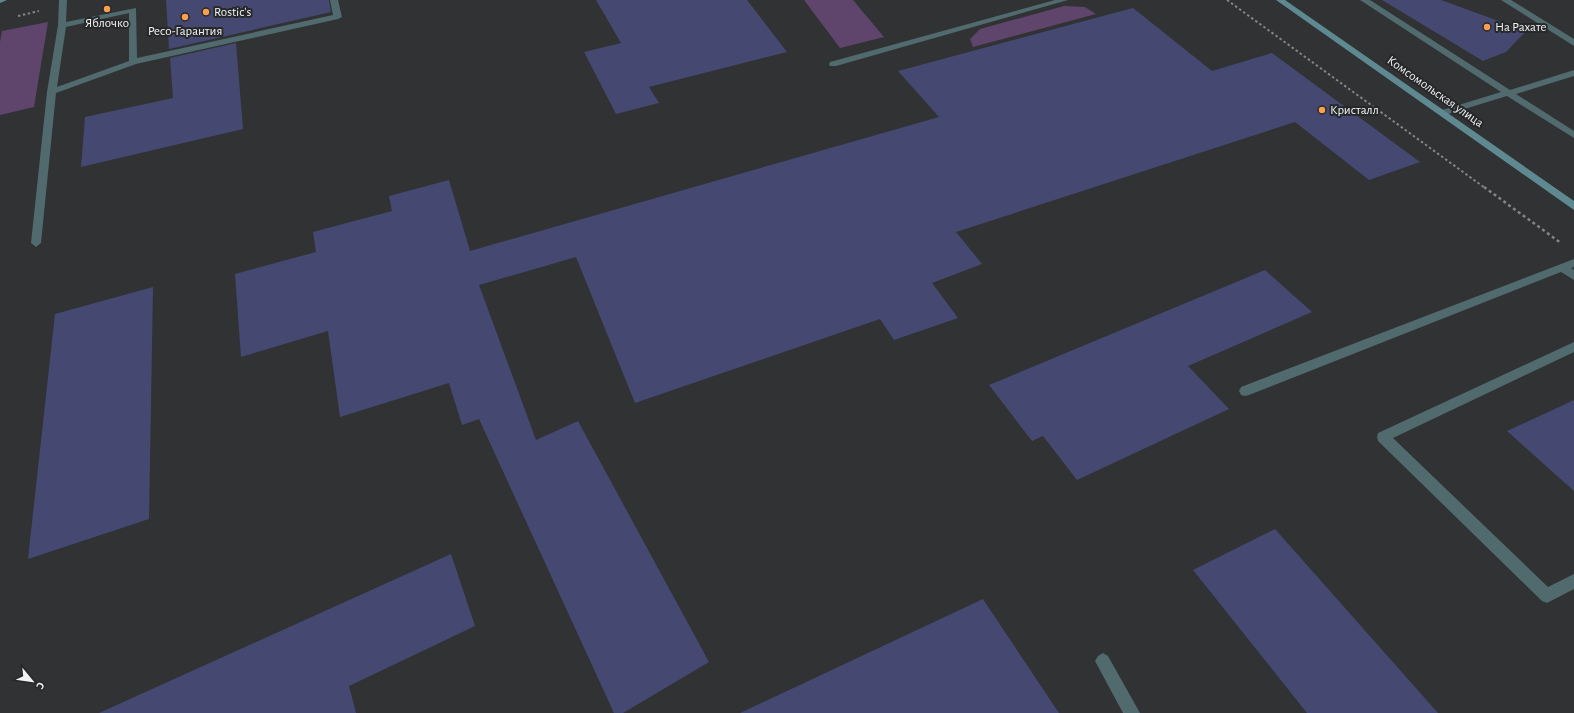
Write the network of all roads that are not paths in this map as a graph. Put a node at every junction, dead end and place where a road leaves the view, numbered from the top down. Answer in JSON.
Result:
{"nodes":[{"id":1,"x":3,"y":0,"type":"edge"},
{"id":2,"x":63,"y":0,"type":"edge"},
{"id":3,"x":334,"y":0,"type":"edge"},
{"id":4,"x":1064,"y":0,"type":"edge"},
{"id":5,"x":1280,"y":0,"type":"edge"},
{"id":6,"x":1364,"y":0,"type":"edge"},
{"id":7,"x":1505,"y":0,"type":"edge"},
{"id":8,"x":0,"y":1,"type":"edge"},
{"id":9,"x":62,"y":24,"type":"junction"},
{"id":10,"x":1574,"y":43,"type":"edge"},
{"id":11,"x":133,"y":62,"type":"junction"},
{"id":12,"x":832,"y":64,"type":"dead end"},
{"id":13,"x":1574,"y":73,"type":"edge"},
{"id":14,"x":52,"y":92,"type":"junction"},
{"id":15,"x":1508,"y":93,"type":"junction"},
{"id":16,"x":1442,"y":113,"type":"junction"},
{"id":17,"x":1574,"y":136,"type":"edge"},
{"id":18,"x":1574,"y":206,"type":"edge"},
{"id":19,"x":36,"y":243,"type":"dead end"},
{"id":20,"x":1569,"y":266,"type":"edge"},
{"id":21,"x":1574,"y":276,"type":"edge"},
{"id":22,"x":1574,"y":347,"type":"edge"},
{"id":23,"x":1245,"y":391,"type":"dead end"},
{"id":24,"x":1574,"y":581,"type":"edge"},
{"id":25,"x":1102,"y":661,"type":"dead end"},
{"id":26,"x":1132,"y":713,"type":"edge"}],
"edges":[{"from":1,"to":8,"type":"main road"},
{"from":2,"to":9,"type":"lane"},
{"from":3,"to":11,"type":"lane"},
{"from":4,"to":12,"type":"lane"},
{"from":5,"to":16,"type":"main road","name":"Комсомольская улица"},
{"from":6,"to":15,"type":"lane"},
{"from":7,"to":10,"type":"lane"},
{"from":9,"to":11,"type":"lane"},
{"from":9,"to":14,"type":"lane"},
{"from":11,"to":14,"type":"lane"},
{"from":13,"to":15,"type":"lane"},
{"from":14,"to":19,"type":"lane"},
{"from":15,"to":16,"type":"lane"},
{"from":15,"to":17,"type":"lane"},
{"from":16,"to":18,"type":"main road","name":"Комсомольская улица"},
{"from":20,"to":21,"type":"lane"},
{"from":20,"to":23,"type":"lane"},
{"from":22,"to":24,"type":"lane"},
{"from":25,"to":26,"type":"lane"}]}
